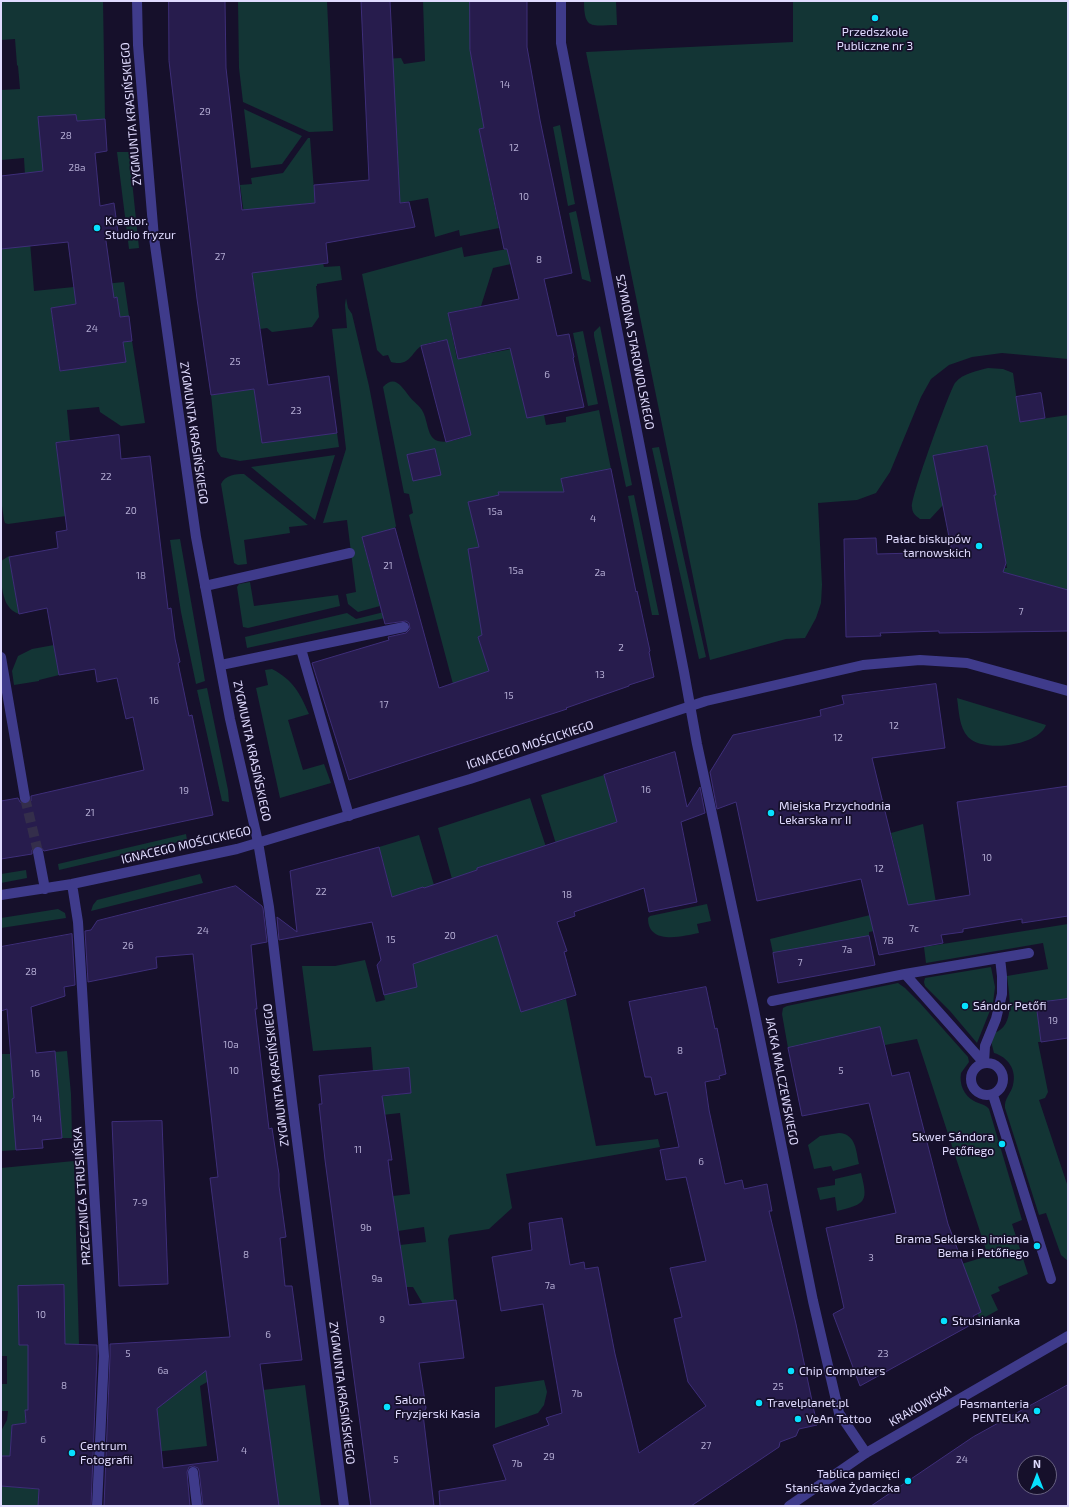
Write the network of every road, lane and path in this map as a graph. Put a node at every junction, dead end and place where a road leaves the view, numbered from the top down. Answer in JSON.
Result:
{"nodes":[{"id":1,"x":137,"y":1,"type":"edge"},
{"id":2,"x":561,"y":1,"type":"edge"},
{"id":3,"x":350,"y":553,"type":"dead end"},
{"id":4,"x":205,"y":586,"type":"junction"},
{"id":5,"x":404,"y":627,"type":"dead end"},
{"id":6,"x":301,"y":649,"type":"junction"},
{"id":7,"x":1,"y":657,"type":"edge"},
{"id":8,"x":220,"y":664,"type":"junction"},
{"id":9,"x":1068,"y":691,"type":"edge"},
{"id":10,"x":690,"y":707,"type":"junction"},
{"id":11,"x":25,"y":798,"type":"tunnel mouth"},
{"id":12,"x":349,"y":816,"type":"junction"},
{"id":13,"x":258,"y":842,"type":"junction"},
{"id":14,"x":38,"y":852,"type":"tunnel mouth"},
{"id":15,"x":72,"y":884,"type":"junction"},
{"id":16,"x":45,"y":889,"type":"junction"},
{"id":17,"x":1,"y":895,"type":"edge"},
{"id":18,"x":1029,"y":953,"type":"dead end"},
{"id":19,"x":1000,"y":958,"type":"junction"},
{"id":20,"x":905,"y":974,"type":"junction"},
{"id":21,"x":772,"y":1001,"type":"dead end"},
{"id":22,"x":984,"y":1063,"type":"junction"},
{"id":23,"x":993,"y":1095,"type":"junction"},
{"id":24,"x":1051,"y":1279,"type":"dead end"},
{"id":25,"x":1068,"y":1336,"type":"edge"},
{"id":26,"x":866,"y":1453,"type":"junction"},
{"id":27,"x":193,"y":1472,"type":"dead end"},
{"id":28,"x":97,"y":1506,"type":"edge"},
{"id":29,"x":197,"y":1506,"type":"edge"},
{"id":30,"x":344,"y":1506,"type":"edge"},
{"id":31,"x":789,"y":1506,"type":"edge"}],
"edges":[{"from":1,"to":4,"type":"street","name":"ZYGMUNTA KRASIŃSKIEGO"},
{"from":2,"to":10,"type":"street","name":"SZYMONA STAROWOLSKIEGO"},
{"from":3,"to":4,"type":"street"},
{"from":4,"to":8,"type":"street","name":"ZYGMUNTA KRASIŃSKIEGO"},
{"from":5,"to":6,"type":"street"},
{"from":6,"to":8,"type":"street"},
{"from":6,"to":12,"type":"street"},
{"from":7,"to":11,"type":"street"},
{"from":8,"to":13,"type":"street","name":"ZYGMUNTA KRASIŃSKIEGO"},
{"from":9,"to":10,"type":"street","name":"IGNACEGO MOŚCICKIEGO"},
{"from":10,"to":12,"type":"street","name":"IGNACEGO MOŚCICKIEGO"},
{"from":10,"to":26,"type":"street","name":"JACKA MALCZEWSKIEGO"},
{"from":12,"to":13,"type":"street","name":"IGNACEGO MOŚCICKIEGO"},
{"from":13,"to":15,"type":"street","name":"IGNACEGO MOŚCICKIEGO"},
{"from":13,"to":30,"type":"street","name":"ZYGMUNTA KRASIŃSKIEGO"},
{"from":14,"to":16,"type":"street"},
{"from":15,"to":16,"type":"street","name":"IGNACEGO MOŚCICKIEGO"},
{"from":15,"to":28,"type":"street","name":"PRZECZNICA STRUSIŃSKA"},
{"from":16,"to":17,"type":"street","name":"IGNACEGO MOŚCICKIEGO"},
{"from":18,"to":19,"type":"street"},
{"from":19,"to":20,"type":"street"},
{"from":19,"to":22,"type":"street"},
{"from":20,"to":21,"type":"street"},
{"from":20,"to":22,"type":"street"},
{"from":22,"to":23,"type":"street"},
{"from":22,"to":23,"type":"street"},
{"from":23,"to":24,"type":"street"},
{"from":25,"to":26,"type":"street","name":"KRAKOWSKA"},
{"from":26,"to":31,"type":"street","name":"KRAKOWSKA"},
{"from":27,"to":29,"type":"street"}]}
